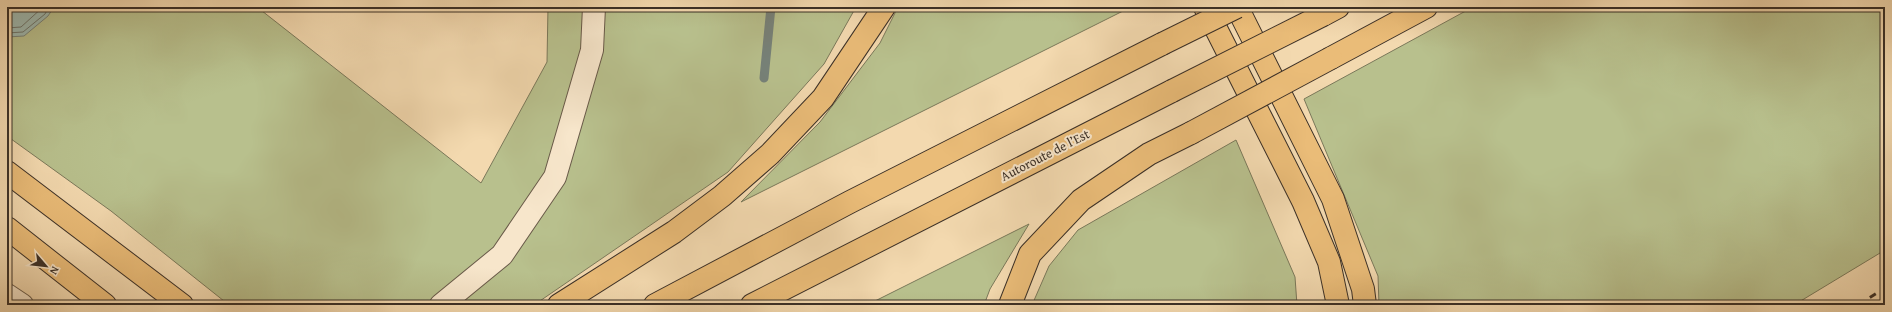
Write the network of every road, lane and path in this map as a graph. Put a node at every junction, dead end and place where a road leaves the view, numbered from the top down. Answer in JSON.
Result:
{"nodes":[{"id":1,"x":594,"y":7,"type":"edge"},
{"id":2,"x":884,"y":7,"type":"edge"},
{"id":3,"x":1205,"y":7,"type":"edge"},
{"id":4,"x":1237,"y":7,"type":"edge"},
{"id":5,"x":1426,"y":7,"type":"edge"},
{"id":6,"x":1330,"y":11,"type":"edge"},
{"id":7,"x":7,"y":172,"type":"edge"},
{"id":8,"x":7,"y":228,"type":"edge"},
{"id":9,"x":7,"y":295,"type":"edge"},
{"id":10,"x":22,"y":305,"type":"edge"},
{"id":11,"x":105,"y":305,"type":"edge"},
{"id":12,"x":182,"y":305,"type":"edge"},
{"id":13,"x":441,"y":305,"type":"edge"},
{"id":14,"x":559,"y":305,"type":"edge"},
{"id":15,"x":655,"y":305,"type":"edge"},
{"id":16,"x":752,"y":305,"type":"edge"},
{"id":17,"x":1010,"y":305,"type":"edge"},
{"id":18,"x":1338,"y":305,"type":"edge"},
{"id":19,"x":1365,"y":305,"type":"edge"}],
"edges":[{"from":1,"to":13,"type":"street"},
{"from":2,"to":14,"type":"main road"},
{"from":3,"to":18,"type":"main road"},
{"from":4,"to":15,"type":"main road","bridge":true},
{"from":4,"to":19,"type":"main road"},
{"from":5,"to":17,"type":"main road","bridge":true},
{"from":6,"to":16,"type":"main road","name":"Autoroute de l’Est","bridge":true},
{"from":7,"to":12,"type":"main road"},
{"from":8,"to":11,"type":"main road"},
{"from":9,"to":10,"type":"street"}]}
